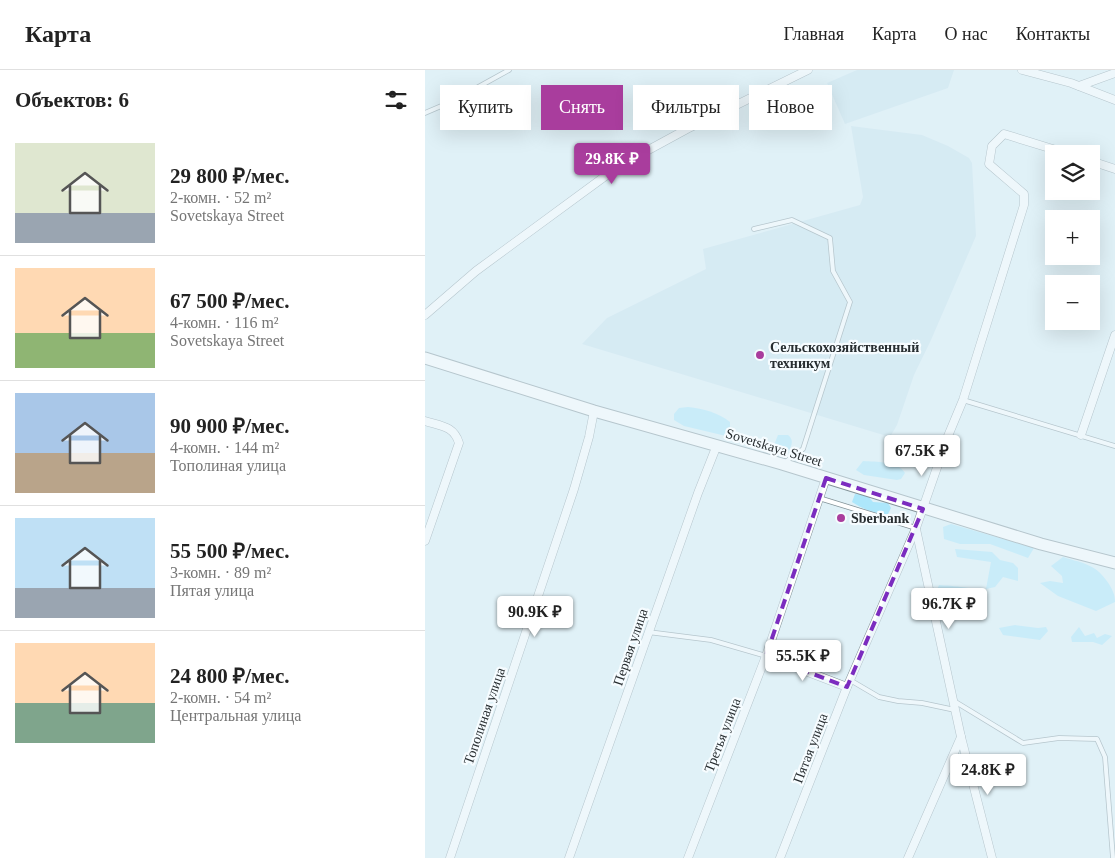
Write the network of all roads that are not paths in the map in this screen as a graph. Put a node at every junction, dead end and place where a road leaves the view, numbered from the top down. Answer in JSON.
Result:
{"nodes":[{"id":1,"x":509,"y":70,"type":"edge"},
{"id":2,"x":808,"y":70,"type":"edge"},
{"id":3,"x":1022,"y":70,"type":"edge"},
{"id":4,"x":1115,"y":73,"type":"edge"},
{"id":5,"x":1079,"y":86,"type":"junction"},
{"id":6,"x":1115,"y":100,"type":"edge"},
{"id":7,"x":425,"y":113,"type":"edge"},
{"id":8,"x":1045,"y":147,"type":"edge"},
{"id":9,"x":1100,"y":164,"type":"edge"},
{"id":10,"x":1115,"y":169,"type":"edge"},
{"id":11,"x":754,"y":229,"type":"dead end"},
{"id":12,"x":425,"y":315,"type":"edge"},
{"id":13,"x":1115,"y":334,"type":"edge"},
{"id":14,"x":425,"y":358,"type":"edge"},
{"id":15,"x":963,"y":400,"type":"junction"},
{"id":16,"x":594,"y":411,"type":"junction"},
{"id":17,"x":425,"y":421,"type":"edge"},
{"id":18,"x":1081,"y":435,"type":"junction"},
{"id":19,"x":717,"y":445,"type":"junction"},
{"id":20,"x":1115,"y":446,"type":"edge"},
{"id":21,"x":782,"y":464,"type":"junction"},
{"id":22,"x":826,"y":478,"type":"junction"},
{"id":23,"x":819,"y":498,"type":"junction"},
{"id":24,"x":923,"y":509,"type":"junction"},
{"id":25,"x":916,"y":528,"type":"junction"},
{"id":26,"x":425,"y":541,"type":"edge"},
{"id":27,"x":1115,"y":563,"type":"edge"},
{"id":28,"x":648,"y":632,"type":"junction"},
{"id":29,"x":766,"y":656,"type":"junction"},
{"id":30,"x":849,"y":684,"type":"junction"},
{"id":31,"x":953,"y":701,"type":"junction"},
{"id":32,"x":955,"y":710,"type":"junction"},
{"id":33,"x":961,"y":737,"type":"junction"},
{"id":34,"x":450,"y":858,"type":"edge"},
{"id":35,"x":569,"y":858,"type":"edge"},
{"id":36,"x":688,"y":858,"type":"edge"},
{"id":37,"x":780,"y":858,"type":"edge"},
{"id":38,"x":908,"y":858,"type":"edge"},
{"id":39,"x":993,"y":858,"type":"edge"},
{"id":40,"x":1113,"y":858,"type":"edge"}],
"edges":[{"from":1,"to":7,"type":"lane"},
{"from":2,"to":12,"type":"street"},
{"from":3,"to":5,"type":"street"},
{"from":4,"to":5,"type":"street"},
{"from":5,"to":6,"type":"street"},
{"from":8,"to":15,"type":"street","name":"Пятая улица"},
{"from":9,"to":10,"type":"street"},
{"from":11,"to":21,"type":"lane"},
{"from":13,"to":18,"type":"street"},
{"from":14,"to":16,"type":"main road","name":"Sovetskaya Street"},
{"from":15,"to":18,"type":"lane"},
{"from":15,"to":24,"type":"street","name":"Пятая улица"},
{"from":16,"to":19,"type":"main road","name":"Sovetskaya Street"},
{"from":16,"to":34,"type":"street","name":"Тополиная улица"},
{"from":17,"to":26,"type":"street"},
{"from":18,"to":20,"type":"lane"},
{"from":19,"to":21,"type":"main road","name":"Sovetskaya Street"},
{"from":19,"to":28,"type":"street","name":"Первая улица"},
{"from":21,"to":22,"type":"main road","name":"Sovetskaya Street"},
{"from":22,"to":23,"type":"street","name":"Третья улица"},
{"from":22,"to":24,"type":"main road","name":"Sovetskaya Street"},
{"from":23,"to":25,"type":"lane"},
{"from":23,"to":29,"type":"street","name":"Третья улица"},
{"from":24,"to":25,"type":"street","name":"Пятая улица"},
{"from":24,"to":27,"type":"main road","name":"Sovetskaya Street"},
{"from":25,"to":30,"type":"street","name":"Пятая улица"},
{"from":25,"to":31,"type":"street"},
{"from":28,"to":29,"type":"lane"},
{"from":28,"to":35,"type":"street","name":"Первая улица"},
{"from":29,"to":30,"type":"street"},
{"from":29,"to":36,"type":"street","name":"Третья улица"},
{"from":30,"to":32,"type":"lane"},
{"from":30,"to":37,"type":"street","name":"Пятая улица"},
{"from":31,"to":32,"type":"street"},
{"from":31,"to":40,"type":"lane"},
{"from":32,"to":33,"type":"street"},
{"from":33,"to":38,"type":"street"},
{"from":33,"to":39,"type":"street"}]}
